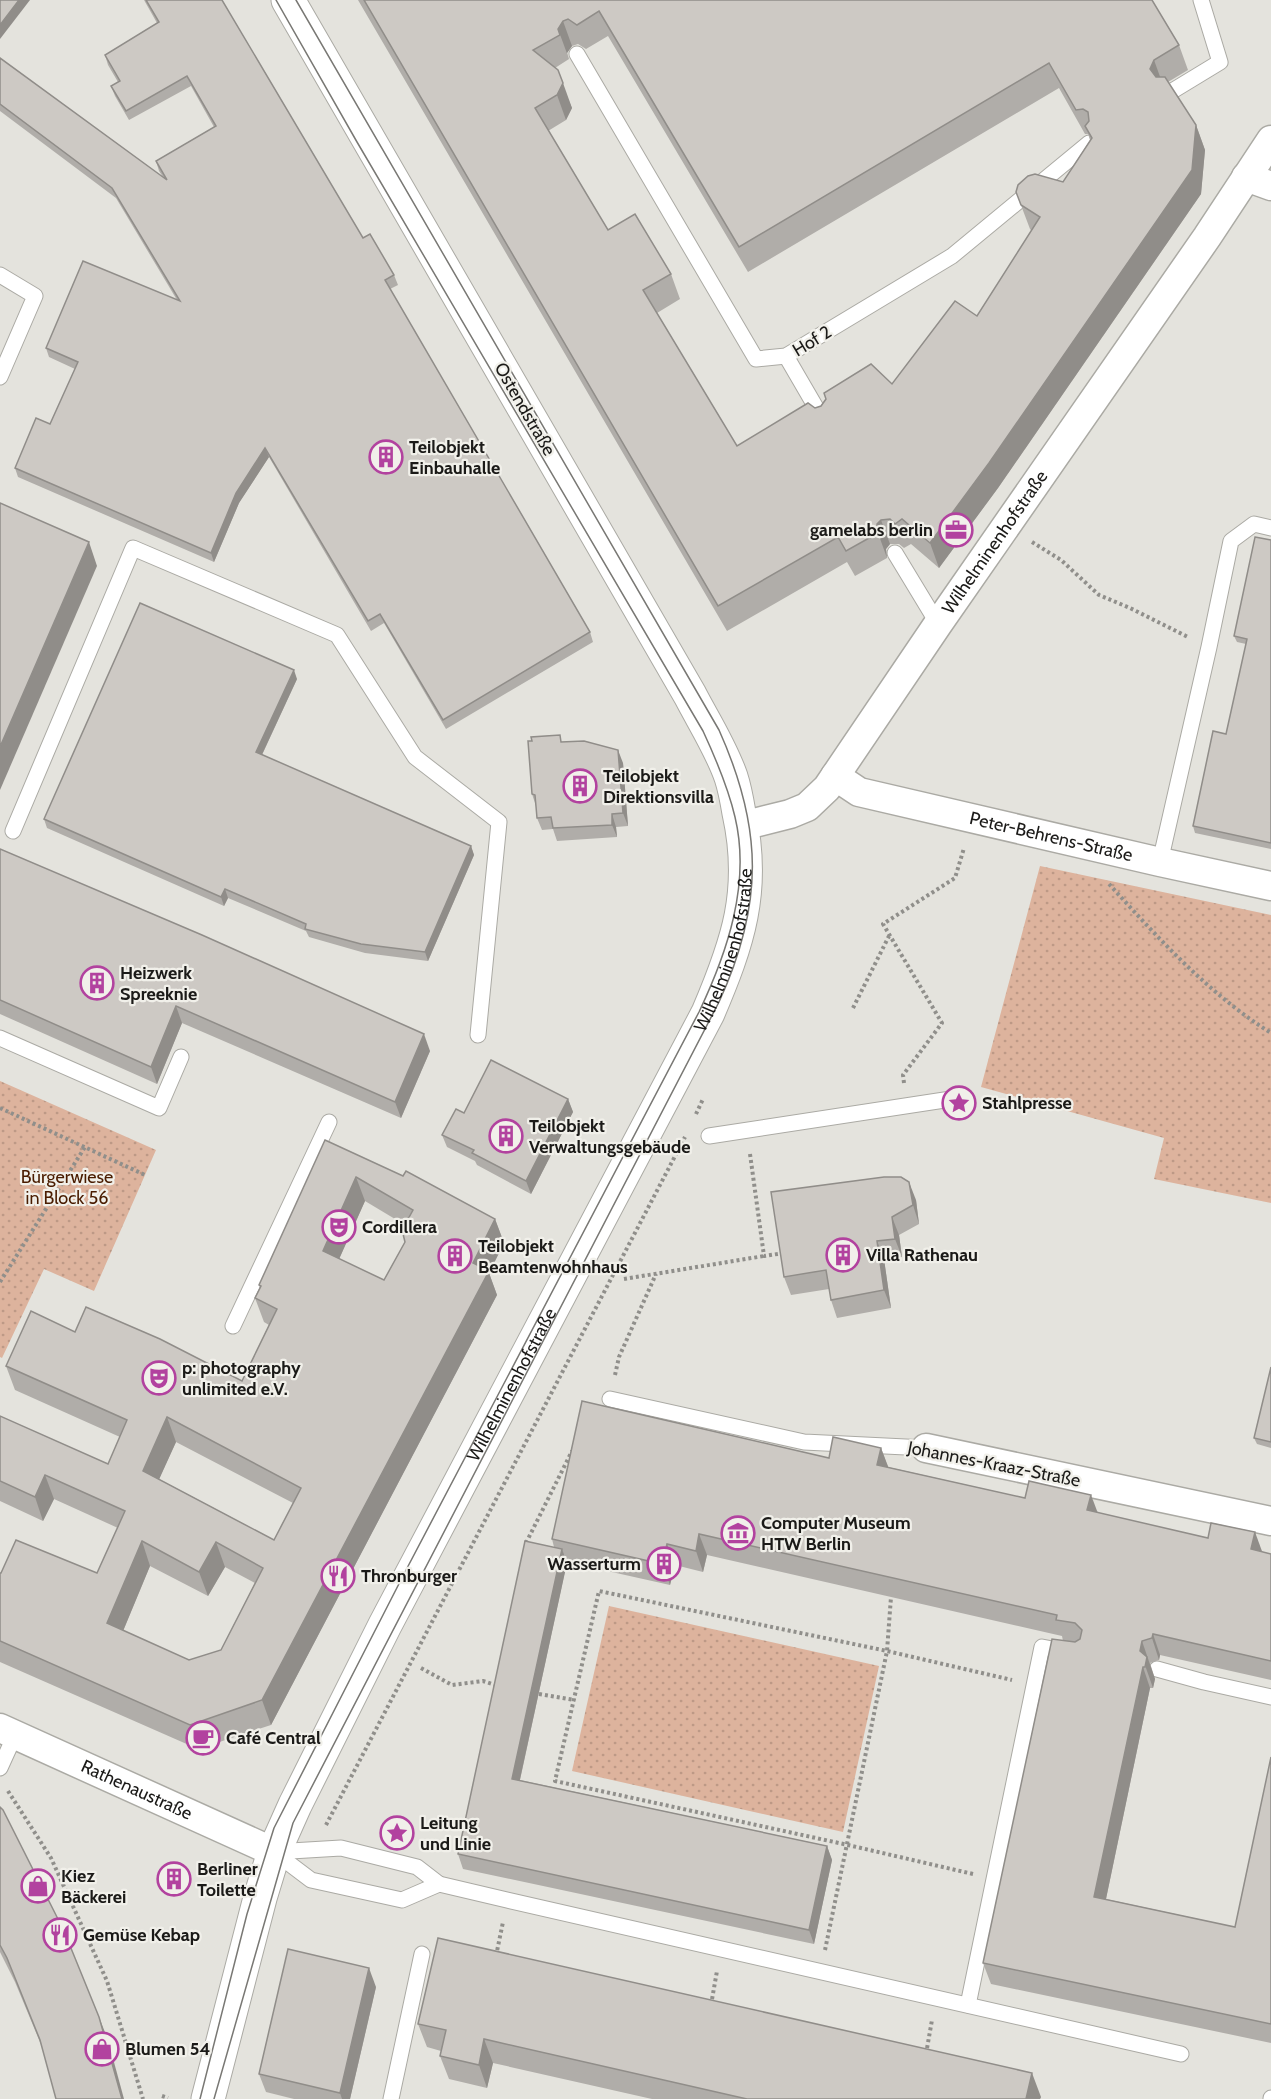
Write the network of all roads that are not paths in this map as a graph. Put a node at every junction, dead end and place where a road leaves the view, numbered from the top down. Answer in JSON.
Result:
{"nodes":[{"id":1,"x":288,"y":0,"type":"edge"},
{"id":2,"x":1201,"y":0,"type":"edge"},
{"id":3,"x":578,"y":54,"type":"edge"},
{"id":4,"x":1169,"y":93,"type":"edge"},
{"id":5,"x":1271,"y":140,"type":"edge"},
{"id":6,"x":1089,"y":143,"type":"edge"},
{"id":7,"x":1258,"y":181,"type":"edge"},
{"id":8,"x":0,"y":275,"type":"edge"},
{"id":9,"x":786,"y":356,"type":"junction"},
{"id":10,"x":0,"y":377,"type":"edge"},
{"id":11,"x":825,"y":423,"type":"edge"},
{"id":12,"x":1271,"y":528,"type":"edge"},
{"id":13,"x":895,"y":554,"type":"edge"},
{"id":14,"x":938,"y":624,"type":"junction"},
{"id":15,"x":836,"y":776,"type":"junction"},
{"id":16,"x":742,"y":826,"type":"junction"},
{"id":17,"x":13,"y":831,"type":"dead end"},
{"id":18,"x":1160,"y":862,"type":"junction"},
{"id":19,"x":1271,"y":886,"type":"edge"},
{"id":20,"x":478,"y":1035,"type":"dead end"},
{"id":21,"x":0,"y":1038,"type":"edge"},
{"id":22,"x":181,"y":1057,"type":"dead end"},
{"id":23,"x":951,"y":1099,"type":"dead end"},
{"id":24,"x":329,"y":1122,"type":"dead end"},
{"id":25,"x":709,"y":1136,"type":"dead end"},
{"id":26,"x":233,"y":1326,"type":"dead end"},
{"id":27,"x":610,"y":1399,"type":"dead end"},
{"id":28,"x":926,"y":1448,"type":"joint"},
{"id":29,"x":1271,"y":1521,"type":"edge"},
{"id":30,"x":1080,"y":1654,"type":"edge"},
{"id":31,"x":1157,"y":1669,"type":"dead end"},
{"id":32,"x":1271,"y":1697,"type":"edge"},
{"id":33,"x":7,"y":1731,"type":"edge"},
{"id":34,"x":0,"y":1768,"type":"edge"},
{"id":35,"x":274,"y":1852,"type":"junction"},
{"id":36,"x":439,"y":1884,"type":"junction"},
{"id":37,"x":422,"y":1954,"type":"dead end"},
{"id":38,"x":968,"y":2005,"type":"junction"},
{"id":39,"x":1181,"y":2054,"type":"dead end"},
{"id":40,"x":208,"y":2099,"type":"edge"},
{"id":41,"x":391,"y":2099,"type":"edge"}],
"edges":[{"from":1,"to":16,"type":"street","name":"Ostendstraße"},
{"from":2,"to":4,"type":"lane"},
{"from":3,"to":9,"type":"lane","name":"Hof 2"},
{"from":5,"to":7,"type":"street","name":"Wilhelminenhofstraße"},
{"from":6,"to":9,"type":"lane","name":"Hof 2"},
{"from":7,"to":14,"type":"street","name":"Wilhelminenhofstraße"},
{"from":8,"to":10,"type":"lane"},
{"from":9,"to":11,"type":"lane"},
{"from":12,"to":18,"type":"lane"},
{"from":13,"to":14,"type":"lane"},
{"from":14,"to":15,"type":"street","name":"Wilhelminenhofstraße"},
{"from":15,"to":16,"type":"street","name":"Wilhelminenhofstraße"},
{"from":15,"to":18,"type":"street","name":"Peter-Behrens-Straße"},
{"from":16,"to":35,"type":"street","name":"Wilhelminenhofstraße"},
{"from":17,"to":20,"type":"lane"},
{"from":18,"to":19,"type":"street","name":"Peter-Behrens-Straße"},
{"from":21,"to":22,"type":"lane"},
{"from":23,"to":25,"type":"lane"},
{"from":24,"to":26,"type":"lane"},
{"from":27,"to":28,"type":"lane","name":"Johannes-Kraaz-Straße"},
{"from":28,"to":29,"type":"street","name":"Johannes-Kraaz-Straße"},
{"from":30,"to":38,"type":"lane"},
{"from":31,"to":32,"type":"lane"},
{"from":33,"to":34,"type":"lane"},
{"from":33,"to":35,"type":"street","name":"Rathenaustraße"},
{"from":35,"to":36,"type":"lane"},
{"from":35,"to":36,"type":"lane"},
{"from":35,"to":40,"type":"street","name":"Wilhelminenhofstraße"},
{"from":36,"to":38,"type":"lane"},
{"from":37,"to":41,"type":"lane"},
{"from":38,"to":39,"type":"lane"}]}
